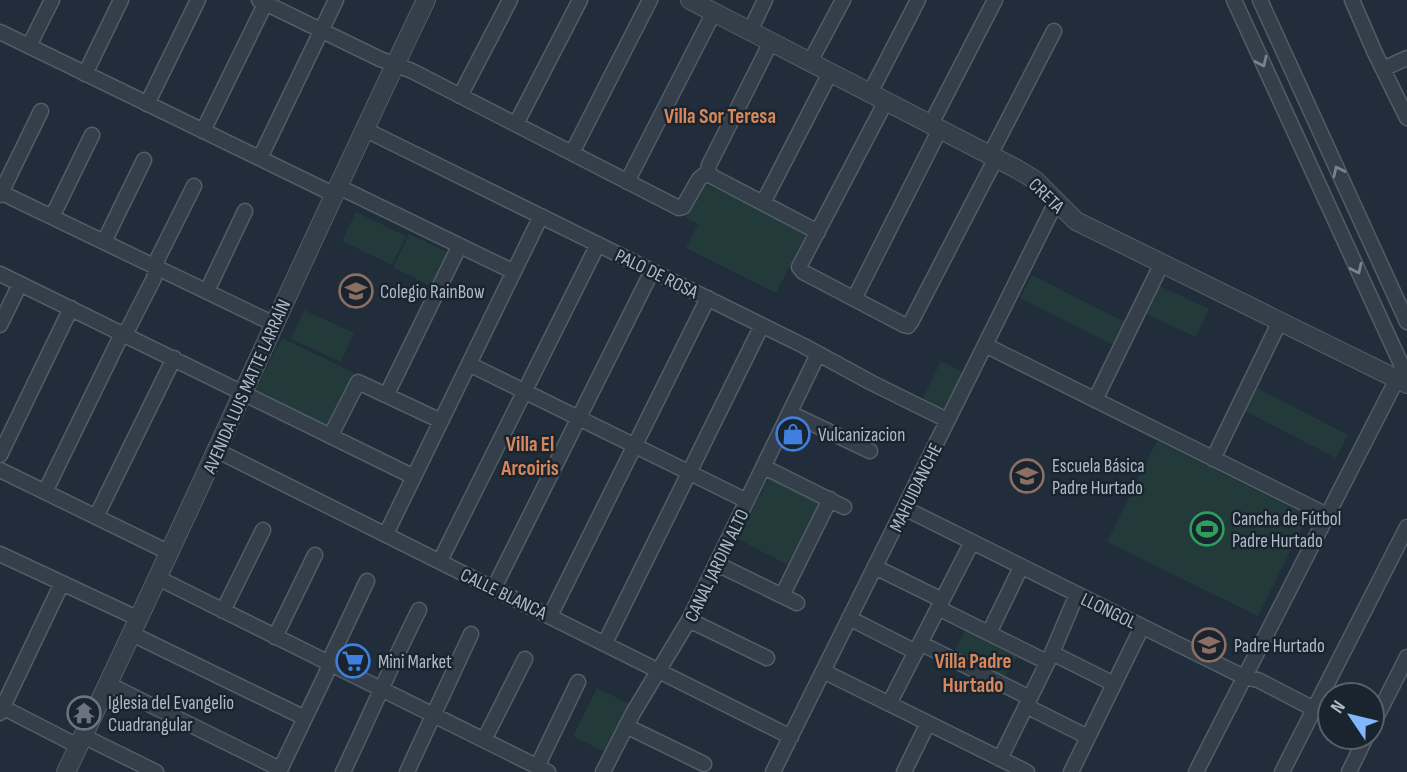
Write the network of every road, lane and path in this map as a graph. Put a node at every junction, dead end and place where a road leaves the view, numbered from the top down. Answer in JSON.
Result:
{"nodes":[{"id":1,"x":52,"y":0,"type":"edge"},
{"id":2,"x":121,"y":0,"type":"edge"},
{"id":3,"x":198,"y":0,"type":"edge"},
{"id":4,"x":336,"y":0,"type":"edge"},
{"id":5,"x":426,"y":0,"type":"edge"},
{"id":6,"x":510,"y":0,"type":"edge"},
{"id":7,"x":580,"y":0,"type":"edge"},
{"id":8,"x":650,"y":0,"type":"edge"},
{"id":9,"x":690,"y":0,"type":"edge"},
{"id":10,"x":765,"y":0,"type":"edge"},
{"id":11,"x":843,"y":0,"type":"edge"},
{"id":12,"x":918,"y":0,"type":"edge"},
{"id":13,"x":995,"y":0,"type":"edge"},
{"id":14,"x":1234,"y":0,"type":"edge"},
{"id":15,"x":1260,"y":0,"type":"edge"},
{"id":16,"x":264,"y":1,"type":"edge"},
{"id":17,"x":1354,"y":1,"type":"edge"},
{"id":18,"x":714,"y":12,"type":"junction"},
{"id":19,"x":321,"y":31,"type":"junction"},
{"id":20,"x":750,"y":31,"type":"junction"},
{"id":21,"x":1054,"y":31,"type":"dead end"},
{"id":22,"x":0,"y":32,"type":"edge"},
{"id":23,"x":771,"y":42,"type":"junction"},
{"id":24,"x":29,"y":46,"type":"junction"},
{"id":25,"x":1407,"y":58,"type":"edge"},
{"id":26,"x":810,"y":62,"type":"junction"},
{"id":27,"x":395,"y":65,"type":"junction"},
{"id":28,"x":1383,"y":69,"type":"junction"},
{"id":29,"x":830,"y":73,"type":"junction"},
{"id":30,"x":85,"y":74,"type":"junction"},
{"id":31,"x":460,"y":96,"type":"junction"},
{"id":32,"x":878,"y":97,"type":"junction"},
{"id":33,"x":147,"y":104,"type":"junction"},
{"id":34,"x":41,"y":111,"type":"dead end"},
{"id":35,"x":1407,"y":118,"type":"edge"},
{"id":36,"x":516,"y":124,"type":"junction"},
{"id":37,"x":936,"y":127,"type":"junction"},
{"id":38,"x":364,"y":129,"type":"junction"},
{"id":39,"x":203,"y":131,"type":"junction"},
{"id":40,"x":92,"y":135,"type":"dead end"},
{"id":41,"x":572,"y":153,"type":"junction"},
{"id":42,"x":993,"y":157,"type":"junction"},
{"id":43,"x":260,"y":158,"type":"junction"},
{"id":44,"x":144,"y":160,"type":"dead end"},
{"id":45,"x":708,"y":172,"type":"junction"},
{"id":46,"x":627,"y":181,"type":"junction"},
{"id":47,"x":194,"y":186,"type":"dead end"},
{"id":48,"x":335,"y":190,"type":"junction"},
{"id":49,"x":0,"y":193,"type":"edge"},
{"id":50,"x":1056,"y":202,"type":"junction"},
{"id":51,"x":763,"y":203,"type":"junction"},
{"id":52,"x":245,"y":211,"type":"dead end"},
{"id":53,"x":541,"y":216,"type":"junction"},
{"id":54,"x":52,"y":217,"type":"junction"},
{"id":55,"x":818,"y":232,"type":"junction"},
{"id":56,"x":104,"y":242,"type":"junction"},
{"id":57,"x":598,"y":244,"type":"junction"},
{"id":58,"x":459,"y":247,"type":"junction"},
{"id":59,"x":1162,"y":263,"type":"junction"},
{"id":60,"x":156,"y":267,"type":"junction"},
{"id":61,"x":652,"y":271,"type":"junction"},
{"id":62,"x":514,"y":272,"type":"junction"},
{"id":63,"x":0,"y":274,"type":"edge"},
{"id":64,"x":20,"y":284,"type":"junction"},
{"id":65,"x":207,"y":291,"type":"junction"},
{"id":66,"x":708,"y":298,"type":"junction"},
{"id":67,"x":854,"y":299,"type":"junction"},
{"id":68,"x":71,"y":309,"type":"junction"},
{"id":69,"x":1280,"y":321,"type":"junction"},
{"id":70,"x":1407,"y":322,"type":"edge"},
{"id":71,"x":274,"y":324,"type":"junction"},
{"id":72,"x":0,"y":325,"type":"edge"},
{"id":73,"x":762,"y":325,"type":"junction"},
{"id":74,"x":124,"y":334,"type":"junction"},
{"id":75,"x":985,"y":345,"type":"junction"},
{"id":76,"x":818,"y":354,"type":"junction"},
{"id":77,"x":174,"y":358,"type":"junction"},
{"id":78,"x":469,"y":364,"type":"junction"},
{"id":79,"x":1404,"y":380,"type":"edge"},
{"id":80,"x":243,"y":391,"type":"junction"},
{"id":81,"x":524,"y":391,"type":"junction"},
{"id":82,"x":387,"y":394,"type":"junction"},
{"id":83,"x":1095,"y":400,"type":"junction"},
{"id":84,"x":790,"y":413,"type":"junction"},
{"id":85,"x":579,"y":418,"type":"junction"},
{"id":86,"x":441,"y":421,"type":"junction"},
{"id":87,"x":947,"y":421,"type":"junction"},
{"id":88,"x":331,"y":435,"type":"junction"},
{"id":89,"x":635,"y":446,"type":"junction"},
{"id":90,"x":216,"y":450,"type":"junction"},
{"id":91,"x":870,"y":451,"type":"dead end"},
{"id":92,"x":0,"y":455,"type":"edge"},
{"id":93,"x":1213,"y":458,"type":"junction"},
{"id":94,"x":764,"y":467,"type":"junction"},
{"id":95,"x":0,"y":470,"type":"edge"},
{"id":96,"x":689,"y":472,"type":"junction"},
{"id":97,"x":414,"y":477,"type":"junction"},
{"id":98,"x":45,"y":492,"type":"junction"},
{"id":99,"x":830,"y":499,"type":"junction"},
{"id":100,"x":747,"y":501,"type":"junction"},
{"id":101,"x":844,"y":507,"type":"dead end"},
{"id":102,"x":904,"y":508,"type":"junction"},
{"id":103,"x":1327,"y":515,"type":"junction"},
{"id":104,"x":96,"y":517,"type":"junction"},
{"id":105,"x":1407,"y":527,"type":"edge"},
{"id":106,"x":262,"y":530,"type":"dead end"},
{"id":107,"x":386,"y":534,"type":"junction"},
{"id":108,"x":972,"y":542,"type":"junction"},
{"id":109,"x":170,"y":553,"type":"junction"},
{"id":110,"x":0,"y":554,"type":"edge"},
{"id":111,"x":315,"y":555,"type":"dead end"},
{"id":112,"x":440,"y":561,"type":"junction"},
{"id":113,"x":718,"y":564,"type":"junction"},
{"id":114,"x":1021,"y":566,"type":"junction"},
{"id":115,"x":875,"y":567,"type":"junction"},
{"id":116,"x":158,"y":579,"type":"junction"},
{"id":117,"x":367,"y":581,"type":"dead end"},
{"id":118,"x":62,"y":583,"type":"junction"},
{"id":119,"x":494,"y":588,"type":"junction"},
{"id":120,"x":1077,"y":594,"type":"junction"},
{"id":121,"x":782,"y":596,"type":"junction"},
{"id":122,"x":797,"y":603,"type":"dead end"},
{"id":123,"x":940,"y":604,"type":"junction"},
{"id":124,"x":419,"y":610,"type":"dead end"},
{"id":125,"x":223,"y":611,"type":"junction"},
{"id":126,"x":550,"y":616,"type":"junction"},
{"id":127,"x":849,"y":618,"type":"junction"},
{"id":128,"x":690,"y":620,"type":"junction"},
{"id":129,"x":136,"y":626,"type":"junction"},
{"id":130,"x":1142,"y":627,"type":"junction"},
{"id":131,"x":989,"y":633,"type":"junction"},
{"id":132,"x":471,"y":634,"type":"dead end"},
{"id":133,"x":275,"y":636,"type":"junction"},
{"id":134,"x":605,"y":643,"type":"junction"},
{"id":135,"x":918,"y":647,"type":"junction"},
{"id":136,"x":1050,"y":657,"type":"junction"},
{"id":137,"x":1407,"y":657,"type":"edge"},
{"id":138,"x":767,"y":658,"type":"dead end"},
{"id":139,"x":525,"y":659,"type":"dead end"},
{"id":140,"x":330,"y":664,"type":"junction"},
{"id":141,"x":659,"y":670,"type":"junction"},
{"id":142,"x":823,"y":671,"type":"junction"},
{"id":143,"x":1244,"y":677,"type":"junction"},
{"id":144,"x":578,"y":682,"type":"dead end"},
{"id":145,"x":108,"y":684,"type":"junction"},
{"id":146,"x":1114,"y":684,"type":"junction"},
{"id":147,"x":382,"y":689,"type":"junction"},
{"id":148,"x":1386,"y":698,"type":"edge"},
{"id":149,"x":1028,"y":702,"type":"junction"},
{"id":150,"x":889,"y":704,"type":"junction"},
{"id":151,"x":1,"y":709,"type":"edge"},
{"id":152,"x":1314,"y":709,"type":"junction"},
{"id":153,"x":433,"y":715,"type":"junction"},
{"id":154,"x":305,"y":718,"type":"junction"},
{"id":155,"x":928,"y":723,"type":"junction"},
{"id":156,"x":626,"y":726,"type":"junction"},
{"id":157,"x":791,"y":737,"type":"junction"},
{"id":158,"x":1088,"y":737,"type":"junction"},
{"id":159,"x":484,"y":740,"type":"junction"},
{"id":160,"x":81,"y":741,"type":"junction"},
{"id":161,"x":1359,"y":751,"type":"edge"},
{"id":162,"x":1000,"y":759,"type":"junction"},
{"id":163,"x":704,"y":764,"type":"dead end"},
{"id":164,"x":542,"y":769,"type":"edge"},
{"id":165,"x":280,"y":771,"type":"edge"},
{"id":166,"x":408,"y":771,"type":"edge"},
{"id":167,"x":66,"y":772,"type":"edge"},
{"id":168,"x":156,"y":772,"type":"edge"},
{"id":169,"x":343,"y":772,"type":"edge"},
{"id":170,"x":603,"y":772,"type":"edge"},
{"id":171,"x":773,"y":772,"type":"edge"},
{"id":172,"x":904,"y":772,"type":"edge"},
{"id":173,"x":1027,"y":772,"type":"edge"},
{"id":174,"x":1071,"y":772,"type":"edge"},
{"id":175,"x":1196,"y":772,"type":"edge"},
{"id":176,"x":1282,"y":772,"type":"edge"},
{"id":177,"x":1349,"y":772,"type":"edge"}],
"edges":[{"from":1,"to":24,"type":"street"},
{"from":2,"to":30,"type":"street"},
{"from":3,"to":33,"type":"street"},
{"from":4,"to":19,"type":"street"},
{"from":5,"to":27,"type":"street","name":"AVENIDA LUIS MATTE LARRAÍN"},
{"from":6,"to":31,"type":"street"},
{"from":7,"to":36,"type":"street"},
{"from":8,"to":41,"type":"street"},
{"from":9,"to":18,"type":"street","name":"CRETA"},
{"from":10,"to":20,"type":"street"},
{"from":11,"to":26,"type":"street"},
{"from":12,"to":32,"type":"street"},
{"from":13,"to":37,"type":"street"},
{"from":14,"to":79,"type":"street","one_way":true},
{"from":70,"to":15,"type":"street","one_way":true},
{"from":16,"to":19,"type":"street"},
{"from":16,"to":39,"type":"street"},
{"from":17,"to":28,"type":"street"},
{"from":18,"to":20,"type":"street","name":"CRETA"},
{"from":18,"to":46,"type":"street"},
{"from":19,"to":27,"type":"street"},
{"from":19,"to":43,"type":"street"},
{"from":20,"to":23,"type":"street","name":"CRETA"},
{"from":21,"to":42,"type":"street"},
{"from":22,"to":24,"type":"street"},
{"from":23,"to":26,"type":"street","name":"CRETA"},
{"from":23,"to":45,"type":"street"},
{"from":24,"to":30,"type":"street"},
{"from":25,"to":28,"type":"street"},
{"from":26,"to":29,"type":"street","name":"CRETA"},
{"from":27,"to":31,"type":"street"},
{"from":27,"to":38,"type":"street","name":"AVENIDA LUIS MATTE LARRAÍN"},
{"from":28,"to":35,"type":"street"},
{"from":29,"to":32,"type":"street","name":"CRETA"},
{"from":29,"to":51,"type":"street"},
{"from":30,"to":33,"type":"street"},
{"from":31,"to":36,"type":"street"},
{"from":32,"to":37,"type":"street","name":"CRETA"},
{"from":32,"to":55,"type":"street"},
{"from":33,"to":39,"type":"street"},
{"from":34,"to":49,"type":"street"},
{"from":36,"to":41,"type":"street"},
{"from":37,"to":42,"type":"street","name":"CRETA"},
{"from":37,"to":67,"type":"street"},
{"from":38,"to":48,"type":"street","name":"AVENIDA LUIS MATTE LARRAÍN"},
{"from":38,"to":53,"type":"street","name":"PALO DE ROSA"},
{"from":39,"to":43,"type":"street"},
{"from":40,"to":54,"type":"street"},
{"from":41,"to":46,"type":"street"},
{"from":42,"to":50,"type":"street","name":"CRETA"},
{"from":42,"to":67,"type":"street"},
{"from":43,"to":48,"type":"street"},
{"from":44,"to":56,"type":"street"},
{"from":45,"to":46,"type":"street"},
{"from":45,"to":51,"type":"street"},
{"from":47,"to":60,"type":"street"},
{"from":48,"to":58,"type":"street"},
{"from":48,"to":71,"type":"street","name":"AVENIDA LUIS MATTE LARRAÍN"},
{"from":49,"to":54,"type":"street"},
{"from":50,"to":59,"type":"street","name":"CRETA"},
{"from":50,"to":75,"type":"street","name":"MAHUIDANCHE"},
{"from":51,"to":55,"type":"street"},
{"from":52,"to":65,"type":"street"},
{"from":53,"to":57,"type":"street","name":"PALO DE ROSA"},
{"from":53,"to":62,"type":"street"},
{"from":54,"to":56,"type":"street"},
{"from":55,"to":67,"type":"street"},
{"from":56,"to":60,"type":"street"},
{"from":57,"to":61,"type":"street","name":"PALO DE ROSA"},
{"from":57,"to":81,"type":"street"},
{"from":58,"to":62,"type":"street"},
{"from":58,"to":82,"type":"street"},
{"from":59,"to":69,"type":"street","name":"CRETA"},
{"from":59,"to":83,"type":"street"},
{"from":60,"to":65,"type":"street"},
{"from":60,"to":74,"type":"street"},
{"from":61,"to":66,"type":"street","name":"PALO DE ROSA"},
{"from":61,"to":85,"type":"street"},
{"from":62,"to":78,"type":"street"},
{"from":63,"to":64,"type":"street"},
{"from":64,"to":68,"type":"street"},
{"from":64,"to":72,"type":"street"},
{"from":65,"to":71,"type":"street"},
{"from":66,"to":73,"type":"street","name":"PALO DE ROSA"},
{"from":66,"to":89,"type":"street"},
{"from":68,"to":74,"type":"street"},
{"from":68,"to":92,"type":"street"},
{"from":69,"to":79,"type":"street","name":"CRETA"},
{"from":69,"to":93,"type":"street"},
{"from":71,"to":80,"type":"street","name":"AVENIDA LUIS MATTE LARRAÍN"},
{"from":73,"to":76,"type":"street","name":"PALO DE ROSA"},
{"from":73,"to":96,"type":"street"},
{"from":74,"to":77,"type":"street"},
{"from":74,"to":98,"type":"street"},
{"from":75,"to":83,"type":"street"},
{"from":75,"to":87,"type":"street","name":"MAHUIDANCHE"},
{"from":76,"to":84,"type":"street","name":"CANAL JARDIN ALTO"},
{"from":76,"to":87,"type":"street","name":"PALO DE ROSA"},
{"from":77,"to":80,"type":"street"},
{"from":77,"to":104,"type":"street"},
{"from":78,"to":81,"type":"street"},
{"from":78,"to":86,"type":"street"},
{"from":79,"to":103,"type":"street"},
{"from":80,"to":88,"type":"street"},
{"from":80,"to":90,"type":"street","name":"AVENIDA LUIS MATTE LARRAÍN"},
{"from":81,"to":85,"type":"street"},
{"from":81,"to":112,"type":"street"},
{"from":82,"to":86,"type":"street"},
{"from":82,"to":88,"type":"street"},
{"from":83,"to":93,"type":"street"},
{"from":84,"to":91,"type":"street"},
{"from":84,"to":94,"type":"street","name":"CANAL JARDIN ALTO"},
{"from":85,"to":89,"type":"street"},
{"from":85,"to":119,"type":"street"},
{"from":86,"to":97,"type":"street"},
{"from":87,"to":102,"type":"street","name":"MAHUIDANCHE"},
{"from":88,"to":97,"type":"street"},
{"from":89,"to":96,"type":"street"},
{"from":89,"to":126,"type":"street"},
{"from":90,"to":107,"type":"street","name":"CALLE BLANCA"},
{"from":90,"to":109,"type":"street","name":"AVENIDA LUIS MATTE LARRAÍN"},
{"from":93,"to":103,"type":"street"},
{"from":94,"to":99,"type":"street"},
{"from":94,"to":100,"type":"street","name":"CANAL JARDIN ALTO"},
{"from":95,"to":98,"type":"street"},
{"from":96,"to":100,"type":"street"},
{"from":96,"to":134,"type":"street"},
{"from":97,"to":107,"type":"street"},
{"from":98,"to":104,"type":"street"},
{"from":99,"to":101,"type":"street"},
{"from":99,"to":121,"type":"street"},
{"from":100,"to":113,"type":"street","name":"CANAL JARDIN ALTO"},
{"from":102,"to":108,"type":"street","name":"LLONGOL"},
{"from":102,"to":115,"type":"street","name":"MAHUIDANCHE"},
{"from":103,"to":143,"type":"street"},
{"from":104,"to":109,"type":"street"},
{"from":105,"to":152,"type":"street"},
{"from":106,"to":125,"type":"street"},
{"from":107,"to":112,"type":"street","name":"CALLE BLANCA"},
{"from":108,"to":114,"type":"street","name":"LLONGOL"},
{"from":108,"to":123,"type":"street"},
{"from":109,"to":116,"type":"street","name":"AVENIDA LUIS MATTE LARRAÍN"},
{"from":110,"to":118,"type":"street"},
{"from":111,"to":133,"type":"street"},
{"from":112,"to":119,"type":"street","name":"CALLE BLANCA"},
{"from":113,"to":121,"type":"street"},
{"from":113,"to":128,"type":"street","name":"CANAL JARDIN ALTO"},
{"from":114,"to":120,"type":"street","name":"LLONGOL"},
{"from":114,"to":131,"type":"street"},
{"from":115,"to":123,"type":"street"},
{"from":115,"to":127,"type":"street","name":"MAHUIDANCHE"},
{"from":116,"to":125,"type":"street"},
{"from":116,"to":129,"type":"street","name":"AVENIDA LUIS MATTE LARRAÍN"},
{"from":117,"to":140,"type":"street"},
{"from":118,"to":129,"type":"street"},
{"from":118,"to":151,"type":"street"},
{"from":119,"to":126,"type":"street","name":"CALLE BLANCA"},
{"from":120,"to":130,"type":"street","name":"LLONGOL"},
{"from":120,"to":136,"type":"street"},
{"from":121,"to":122,"type":"street"},
{"from":123,"to":131,"type":"street"},
{"from":123,"to":135,"type":"street"},
{"from":124,"to":147,"type":"street"},
{"from":125,"to":133,"type":"street"},
{"from":126,"to":134,"type":"street","name":"CALLE BLANCA"},
{"from":127,"to":135,"type":"street"},
{"from":127,"to":142,"type":"street","name":"MAHUIDANCHE"},
{"from":128,"to":138,"type":"street"},
{"from":128,"to":141,"type":"street","name":"CANAL JARDIN ALTO"},
{"from":129,"to":145,"type":"street","name":"AVENIDA LUIS MATTE LARRAÍN"},
{"from":129,"to":154,"type":"street"},
{"from":130,"to":143,"type":"street","name":"LLONGOL"},
{"from":130,"to":146,"type":"street"},
{"from":131,"to":136,"type":"street"},
{"from":132,"to":153,"type":"street"},
{"from":133,"to":140,"type":"street"},
{"from":134,"to":141,"type":"street","name":"CALLE BLANCA"},
{"from":135,"to":149,"type":"street"},
{"from":135,"to":150,"type":"street"},
{"from":136,"to":146,"type":"street"},
{"from":136,"to":149,"type":"street"},
{"from":137,"to":148,"type":"street"},
{"from":139,"to":159,"type":"street"},
{"from":140,"to":147,"type":"street"},
{"from":140,"to":154,"type":"street"},
{"from":141,"to":156,"type":"street","name":"CANAL JARDIN ALTO"},
{"from":141,"to":157,"type":"street","name":"CALLE BLANCA"},
{"from":142,"to":150,"type":"street"},
{"from":142,"to":157,"type":"street","name":"MAHUIDANCHE"},
{"from":143,"to":152,"type":"street","name":"LLONGOL"},
{"from":143,"to":175,"type":"street"},
{"from":144,"to":164,"type":"street"},
{"from":145,"to":160,"type":"street","name":"AVENIDA LUIS MATTE LARRAÍN"},
{"from":145,"to":165,"type":"street"},
{"from":146,"to":158,"type":"street"},
{"from":147,"to":153,"type":"street"},
{"from":147,"to":169,"type":"street"},
{"from":149,"to":158,"type":"street"},
{"from":149,"to":162,"type":"street"},
{"from":150,"to":155,"type":"street"},
{"from":151,"to":160,"type":"street"},
{"from":152,"to":176,"type":"street"},
{"from":153,"to":159,"type":"street"},
{"from":153,"to":166,"type":"street"},
{"from":154,"to":165,"type":"street"},
{"from":155,"to":162,"type":"street"},
{"from":155,"to":172,"type":"street"},
{"from":156,"to":163,"type":"street"},
{"from":156,"to":170,"type":"street","name":"CANAL JARDIN ALTO"},
{"from":157,"to":171,"type":"street","name":"MAHUIDANCHE"},
{"from":158,"to":174,"type":"street"},
{"from":159,"to":164,"type":"street"},
{"from":160,"to":167,"type":"street","name":"AVENIDA LUIS MATTE LARRAÍN"},
{"from":160,"to":168,"type":"street"},
{"from":161,"to":177,"type":"street"},
{"from":162,"to":173,"type":"street"}]}
